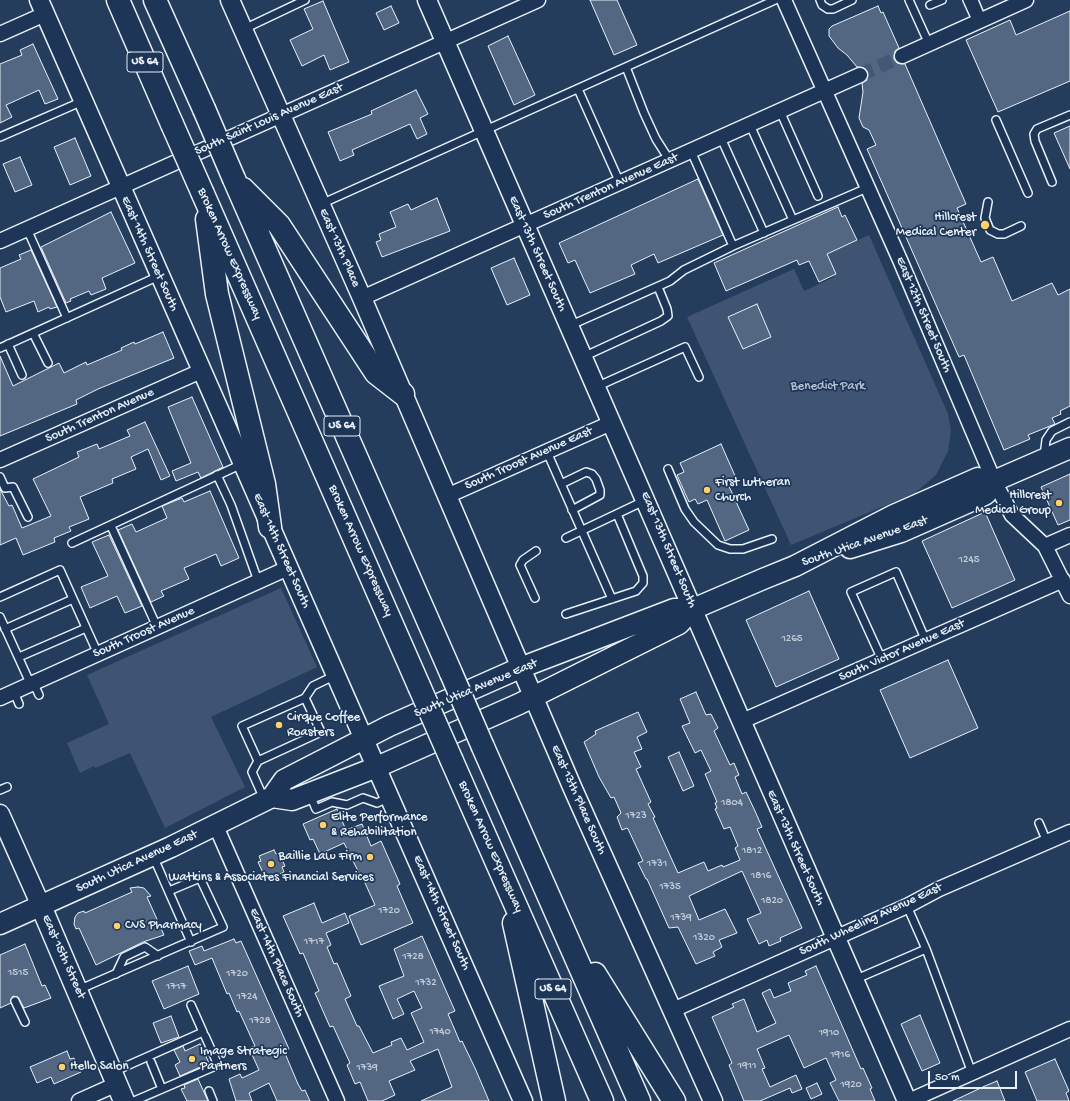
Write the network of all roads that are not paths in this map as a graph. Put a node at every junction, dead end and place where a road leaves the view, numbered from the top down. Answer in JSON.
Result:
{"nodes":[{"id":1,"x":118,"y":0,"type":"edge"},
{"id":2,"x":155,"y":0,"type":"edge"},
{"id":3,"x":230,"y":0,"type":"edge"},
{"id":4,"x":305,"y":0,"type":"edge"},
{"id":5,"x":427,"y":0,"type":"edge"},
{"id":6,"x":538,"y":0,"type":"edge"},
{"id":7,"x":775,"y":0,"type":"edge"},
{"id":8,"x":784,"y":0,"type":"edge"},
{"id":9,"x":820,"y":0,"type":"edge"},
{"id":10,"x":852,"y":0,"type":"edge"},
{"id":11,"x":910,"y":0,"type":"edge"},
{"id":12,"x":942,"y":0,"type":"edge"},
{"id":13,"x":967,"y":0,"type":"edge"},
{"id":14,"x":974,"y":0,"type":"edge"},
{"id":15,"x":1026,"y":0,"type":"edge"},
{"id":16,"x":930,"y":5,"type":"dead end"},
{"id":17,"x":42,"y":7,"type":"edge"},
{"id":18,"x":980,"y":21,"type":"junction"},
{"id":19,"x":243,"y":29,"type":"junction"},
{"id":20,"x":0,"y":34,"type":"edge"},
{"id":21,"x":444,"y":42,"type":"junction"},
{"id":22,"x":929,"y":44,"type":"junction"},
{"id":23,"x":902,"y":56,"type":"tunnel mouth"},
{"id":24,"x":626,"y":67,"type":"junction"},
{"id":25,"x":860,"y":75,"type":"tunnel mouth"},
{"id":26,"x":578,"y":88,"type":"junction"},
{"id":27,"x":824,"y":92,"type":"junction"},
{"id":28,"x":83,"y":101,"type":"junction"},
{"id":29,"x":780,"y":112,"type":"junction"},
{"id":30,"x":281,"y":114,"type":"junction"},
{"id":31,"x":1070,"y":114,"type":"edge"},
{"id":32,"x":996,"y":120,"type":"dead end"},
{"id":33,"x":750,"y":125,"type":"junction"},
{"id":34,"x":483,"y":131,"type":"junction"},
{"id":35,"x":0,"y":137,"type":"edge"},
{"id":36,"x":721,"y":138,"type":"junction"},
{"id":37,"x":692,"y":151,"type":"junction"},
{"id":38,"x":670,"y":161,"type":"junction"},
{"id":39,"x":234,"y":179,"type":"junction"},
{"id":40,"x":1052,"y":182,"type":"dead end"},
{"id":41,"x":620,"y":183,"type":"junction"},
{"id":42,"x":120,"y":187,"type":"junction"},
{"id":43,"x":867,"y":188,"type":"junction"},
{"id":44,"x":1028,"y":193,"type":"dead end"},
{"id":45,"x":203,"y":194,"type":"junction"},
{"id":46,"x":818,"y":196,"type":"dead end"},
{"id":47,"x":988,"y":202,"type":"dead end"},
{"id":48,"x":320,"y":204,"type":"junction"},
{"id":49,"x":793,"y":220,"type":"junction"},
{"id":50,"x":525,"y":226,"type":"junction"},
{"id":51,"x":1021,"y":226,"type":"dead end"},
{"id":52,"x":26,"y":229,"type":"junction"},
{"id":53,"x":764,"y":233,"type":"junction"},
{"id":54,"x":0,"y":241,"type":"edge"},
{"id":55,"x":733,"y":246,"type":"junction"},
{"id":56,"x":159,"y":276,"type":"junction"},
{"id":57,"x":658,"y":287,"type":"junction"},
{"id":58,"x":362,"y":298,"type":"junction"},
{"id":59,"x":67,"y":318,"type":"junction"},
{"id":60,"x":569,"y":326,"type":"junction"},
{"id":61,"x":33,"y":333,"type":"junction"},
{"id":62,"x":8,"y":344,"type":"junction"},
{"id":63,"x":0,"y":348,"type":"edge"},
{"id":64,"x":582,"y":357,"type":"junction"},
{"id":65,"x":48,"y":363,"type":"dead end"},
{"id":66,"x":201,"y":372,"type":"junction"},
{"id":67,"x":22,"y":375,"type":"dead end"},
{"id":68,"x":699,"y":377,"type":"dead end"},
{"id":69,"x":596,"y":387,"type":"junction"},
{"id":70,"x":403,"y":394,"type":"junction"},
{"id":71,"x":1070,"y":422,"type":"edge"},
{"id":72,"x":611,"y":423,"type":"junction"},
{"id":73,"x":1070,"y":448,"type":"edge"},
{"id":74,"x":547,"y":452,"type":"junction"},
{"id":75,"x":1044,"y":459,"type":"junction"},
{"id":76,"x":0,"y":460,"type":"edge"},
{"id":77,"x":242,"y":464,"type":"junction"},
{"id":78,"x":668,"y":469,"type":"dead end"},
{"id":79,"x":217,"y":476,"type":"junction"},
{"id":80,"x":0,"y":477,"type":"edge"},
{"id":81,"x":994,"y":481,"type":"junction"},
{"id":82,"x":561,"y":484,"type":"junction"},
{"id":83,"x":447,"y":496,"type":"junction"},
{"id":84,"x":646,"y":500,"type":"junction"},
{"id":85,"x":572,"y":510,"type":"junction"},
{"id":86,"x":617,"y":514,"type":"junction"},
{"id":87,"x":28,"y":517,"type":"dead end"},
{"id":88,"x":111,"y":526,"type":"junction"},
{"id":89,"x":270,"y":527,"type":"junction"},
{"id":90,"x":581,"y":531,"type":"junction"},
{"id":91,"x":1070,"y":535,"type":"edge"},
{"id":92,"x":566,"y":538,"type":"dead end"},
{"id":93,"x":772,"y":539,"type":"dead end"},
{"id":94,"x":72,"y":543,"type":"dead end"},
{"id":95,"x":1045,"y":546,"type":"junction"},
{"id":96,"x":536,"y":551,"type":"dead end"},
{"id":97,"x":288,"y":568,"type":"junction"},
{"id":98,"x":1063,"y":580,"type":"junction"},
{"id":99,"x":258,"y":581,"type":"junction"},
{"id":100,"x":1070,"y":596,"type":"edge"},
{"id":101,"x":0,"y":597,"type":"edge"},
{"id":102,"x":535,"y":598,"type":"dead end"},
{"id":103,"x":73,"y":599,"type":"junction"},
{"id":104,"x":612,"y":599,"type":"junction"},
{"id":105,"x":693,"y":609,"type":"junction"},
{"id":106,"x":566,"y":614,"type":"dead end"},
{"id":107,"x":0,"y":617,"type":"edge"},
{"id":108,"x":157,"y":627,"type":"junction"},
{"id":109,"x":86,"y":628,"type":"junction"},
{"id":110,"x":6,"y":629,"type":"junction"},
{"id":111,"x":926,"y":641,"type":"junction"},
{"id":112,"x":98,"y":654,"type":"junction"},
{"id":113,"x":19,"y":657,"type":"junction"},
{"id":114,"x":882,"y":660,"type":"junction"},
{"id":115,"x":520,"y":668,"type":"junction"},
{"id":116,"x":336,"y":675,"type":"junction"},
{"id":117,"x":34,"y":688,"type":"junction"},
{"id":118,"x":0,"y":698,"type":"edge"},
{"id":119,"x":305,"y":698,"type":"junction"},
{"id":120,"x":533,"y":698,"type":"junction"},
{"id":121,"x":740,"y":722,"type":"junction"},
{"id":122,"x":364,"y":737,"type":"junction"},
{"id":123,"x":258,"y":761,"type":"junction"},
{"id":124,"x":377,"y":768,"type":"junction"},
{"id":125,"x":309,"y":793,"type":"junction"},
{"id":126,"x":390,"y":797,"type":"junction"},
{"id":127,"x":268,"y":799,"type":"junction"},
{"id":128,"x":0,"y":814,"type":"edge"},
{"id":129,"x":1038,"y":823,"type":"dead end"},
{"id":130,"x":216,"y":824,"type":"junction"},
{"id":131,"x":1070,"y":832,"type":"edge"},
{"id":132,"x":1047,"y":842,"type":"junction"},
{"id":133,"x":153,"y":855,"type":"junction"},
{"id":134,"x":504,"y":877,"type":"junction"},
{"id":135,"x":169,"y":892,"type":"junction"},
{"id":136,"x":41,"y":906,"type":"junction"},
{"id":137,"x":907,"y":906,"type":"junction"},
{"id":138,"x":555,"y":911,"type":"junction"},
{"id":139,"x":0,"y":924,"type":"edge"},
{"id":140,"x":835,"y":938,"type":"junction"},
{"id":141,"x":191,"y":942,"type":"junction"},
{"id":142,"x":926,"y":949,"type":"junction"},
{"id":143,"x":158,"y":956,"type":"junction"},
{"id":144,"x":116,"y":974,"type":"junction"},
{"id":145,"x":854,"y":980,"type":"junction"},
{"id":146,"x":78,"y":990,"type":"junction"},
{"id":147,"x":16,"y":1001,"type":"dead end"},
{"id":148,"x":191,"y":1005,"type":"dead end"},
{"id":149,"x":673,"y":1010,"type":"junction"},
{"id":150,"x":25,"y":1022,"type":"dead end"},
{"id":151,"x":1070,"y":1029,"type":"edge"},
{"id":152,"x":206,"y":1036,"type":"dead end"},
{"id":153,"x":150,"y":1062,"type":"dead end"},
{"id":154,"x":972,"y":1073,"type":"junction"},
{"id":155,"x":118,"y":1086,"type":"edge"},
{"id":156,"x":162,"y":1089,"type":"junction"},
{"id":157,"x":209,"y":1091,"type":"dead end"},
{"id":158,"x":79,"y":1101,"type":"edge"},
{"id":159,"x":134,"y":1101,"type":"edge"},
{"id":160,"x":213,"y":1101,"type":"edge"},
{"id":161,"x":337,"y":1101,"type":"edge"},
{"id":162,"x":523,"y":1101,"type":"edge"},
{"id":163,"x":554,"y":1101,"type":"edge"},
{"id":164,"x":602,"y":1101,"type":"edge"},
{"id":165,"x":639,"y":1101,"type":"edge"},
{"id":166,"x":674,"y":1101,"type":"edge"},
{"id":167,"x":713,"y":1101,"type":"edge"},
{"id":168,"x":908,"y":1101,"type":"edge"}],
"edges":[{"from":1,"to":45,"type":"highway","name":"Broken Arrow Expressway","number":"US 64","bridge":true},
{"from":2,"to":39,"type":"highway","number":"US 64","bridge":true},
{"from":3,"to":19,"type":"street","name":"East 13th Place"},
{"from":4,"to":19,"type":"lane"},
{"from":5,"to":21,"type":"street","name":"East 13th Street South"},
{"from":6,"to":21,"type":"street","name":"South Saint Louis Avenue East"},
{"from":7,"to":24,"type":"lane"},
{"from":8,"to":27,"type":"street","name":"East 12th Street South"},
{"from":9,"to":10,"type":"lane"},
{"from":11,"to":22,"type":"lane"},
{"from":12,"to":16,"type":"lane"},
{"from":13,"to":18,"type":"lane"},
{"from":14,"to":18,"type":"lane"},
{"from":15,"to":18,"type":"street"},
{"from":17,"to":20,"type":"street"},
{"from":17,"to":28,"type":"street","name":"East 14th Street South"},
{"from":18,"to":22,"type":"street"},
{"from":19,"to":30,"type":"street","name":"East 13th Place"},
{"from":21,"to":30,"type":"street","name":"South Saint Louis Avenue East"},
{"from":21,"to":34,"type":"street","name":"East 13th Street South"},
{"from":22,"to":23,"type":"street"},
{"from":24,"to":26,"type":"lane"},
{"from":24,"to":38,"type":"lane"},
{"from":25,"to":27,"type":"street","name":"South Trenton Avenue East"},
{"from":26,"to":34,"type":"lane"},
{"from":26,"to":41,"type":"lane"},
{"from":27,"to":29,"type":"street","name":"South Trenton Avenue East"},
{"from":27,"to":43,"type":"street","name":"East 12th Street South"},
{"from":28,"to":35,"type":"lane"},
{"from":28,"to":42,"type":"street","name":"East 14th Street South"},
{"from":29,"to":33,"type":"street","name":"South Trenton Avenue East"},
{"from":29,"to":46,"type":"lane"},
{"from":30,"to":42,"type":"street","name":"South Saint Louis Avenue East"},
{"from":30,"to":48,"type":"street","name":"East 13th Place"},
{"from":31,"to":40,"type":"lane"},
{"from":32,"to":44,"type":"lane"},
{"from":33,"to":36,"type":"street","name":"South Trenton Avenue East"},
{"from":33,"to":49,"type":"lane"},
{"from":34,"to":48,"type":"lane"},
{"from":34,"to":50,"type":"street","name":"East 13th Street South"},
{"from":36,"to":37,"type":"street","name":"South Trenton Avenue East"},
{"from":36,"to":53,"type":"lane"},
{"from":37,"to":38,"type":"street","name":"South Trenton Avenue East"},
{"from":37,"to":55,"type":"lane"},
{"from":38,"to":41,"type":"street","name":"South Trenton Avenue East"},
{"from":39,"to":70,"type":"highway"},
{"from":39,"to":138,"type":"highway","number":"US 64","bridge":true},
{"from":41,"to":50,"type":"street","name":"South Trenton Avenue East"},
{"from":42,"to":52,"type":"street","name":"South Saint Louis Avenue East"},
{"from":42,"to":56,"type":"street","name":"East 14th Street South"},
{"from":43,"to":49,"type":"lane"},
{"from":43,"to":81,"type":"street","name":"East 12th Street South"},
{"from":45,"to":89,"type":"highway"},
{"from":45,"to":134,"type":"highway","name":"Broken Arrow Expressway","number":"US 64","bridge":true},
{"from":47,"to":51,"type":"lane"},
{"from":48,"to":58,"type":"street","name":"East 13th Place"},
{"from":49,"to":53,"type":"lane"},
{"from":50,"to":58,"type":"street","name":"South Trenton Avenue East"},
{"from":50,"to":60,"type":"street","name":"East 13th Street South"},
{"from":52,"to":54,"type":"street","name":"South Saint Louis Avenue East"},
{"from":52,"to":59,"type":"lane"},
{"from":53,"to":55,"type":"lane"},
{"from":55,"to":57,"type":"lane"},
{"from":56,"to":59,"type":"lane"},
{"from":56,"to":66,"type":"street","name":"East 14th Street South"},
{"from":57,"to":60,"type":"lane"},
{"from":57,"to":64,"type":"lane"},
{"from":58,"to":70,"type":"street","name":"East 13th Place"},
{"from":59,"to":61,"type":"lane"},
{"from":60,"to":64,"type":"street","name":"East 13th Street South"},
{"from":61,"to":62,"type":"lane"},
{"from":61,"to":65,"type":"lane"},
{"from":62,"to":63,"type":"lane"},
{"from":62,"to":67,"type":"lane"},
{"from":64,"to":69,"type":"street","name":"East 13th Street South"},
{"from":66,"to":76,"type":"street","name":"South Trenton Avenue"},
{"from":66,"to":77,"type":"street","name":"East 14th Street South"},
{"from":68,"to":69,"type":"lane"},
{"from":69,"to":72,"type":"street","name":"East 13th Street South"},
{"from":70,"to":83,"type":"street","name":"East 13th Place"},
{"from":71,"to":75,"type":"lane"},
{"from":72,"to":74,"type":"street","name":"South Troost Avenue East"},
{"from":72,"to":84,"type":"street","name":"East 13th Street South"},
{"from":73,"to":75,"type":"main road","name":"South Utica Avenue East"},
{"from":74,"to":82,"type":"lane"},
{"from":74,"to":83,"type":"street","name":"South Troost Avenue East"},
{"from":75,"to":81,"type":"main road","name":"South Utica Avenue East"},
{"from":77,"to":79,"type":"lane"},
{"from":77,"to":89,"type":"street","name":"East 14th Street South"},
{"from":78,"to":93,"type":"lane"},
{"from":79,"to":88,"type":"lane"},
{"from":79,"to":99,"type":"lane"},
{"from":80,"to":87,"type":"lane"},
{"from":81,"to":95,"type":"street","name":"East 12th Street South"},
{"from":81,"to":105,"type":"main road","name":"South Utica Avenue East"},
{"from":82,"to":85,"type":"lane"},
{"from":82,"to":85,"type":"lane"},
{"from":83,"to":115,"type":"street","name":"East 13th Place South"},
{"from":84,"to":86,"type":"lane"},
{"from":84,"to":105,"type":"street","name":"East 13th Street South"},
{"from":85,"to":90,"type":"lane"},
{"from":86,"to":90,"type":"lane"},
{"from":86,"to":104,"type":"lane"},
{"from":88,"to":94,"type":"lane"},
{"from":88,"to":108,"type":"lane"},
{"from":89,"to":97,"type":"street","name":"East 14th Street South"},
{"from":90,"to":92,"type":"lane"},
{"from":90,"to":104,"type":"lane"},
{"from":91,"to":95,"type":"street"},
{"from":95,"to":98,"type":"street","name":"East 12th Street South"},
{"from":96,"to":102,"type":"lane"},
{"from":97,"to":99,"type":"street","name":"South Troost Avenue"},
{"from":97,"to":116,"type":"street","name":"East 14th Street South"},
{"from":98,"to":100,"type":"street","name":"East 12th Street South"},
{"from":98,"to":111,"type":"street","name":"South Victor Avenue East"},
{"from":99,"to":108,"type":"street","name":"South Troost Avenue"},
{"from":101,"to":103,"type":"lane"},
{"from":103,"to":109,"type":"lane"},
{"from":103,"to":110,"type":"lane"},
{"from":104,"to":106,"type":"lane"},
{"from":105,"to":115,"type":"main road","name":"South Utica Avenue East"},
{"from":105,"to":120,"type":"main road","name":"South Utica Avenue East"},
{"from":105,"to":121,"type":"street","name":"East 13th Street South"},
{"from":107,"to":110,"type":"lane"},
{"from":108,"to":112,"type":"street","name":"South Troost Avenue"},
{"from":109,"to":112,"type":"lane"},
{"from":109,"to":113,"type":"lane"},
{"from":110,"to":113,"type":"lane"},
{"from":111,"to":114,"type":"street","name":"South Victor Avenue East"},
{"from":111,"to":114,"type":"lane"},
{"from":112,"to":117,"type":"street","name":"South Troost Avenue"},
{"from":113,"to":117,"type":"lane"},
{"from":114,"to":121,"type":"street","name":"South Victor Avenue East"},
{"from":115,"to":120,"type":"street","name":"East 13th Place South"},
{"from":115,"to":122,"type":"main road","name":"South Utica Avenue East"},
{"from":116,"to":119,"type":"lane"},
{"from":116,"to":122,"type":"street","name":"East 14th Street South"},
{"from":117,"to":118,"type":"street","name":"South Troost Avenue"},
{"from":119,"to":123,"type":"lane"},
{"from":119,"to":123,"type":"lane"},
{"from":120,"to":124,"type":"main road","name":"South Utica Avenue East"},
{"from":120,"to":149,"type":"street","name":"East 13th Place South"},
{"from":121,"to":140,"type":"street","name":"East 13th Street South"},
{"from":122,"to":124,"type":"street","name":"East 14th Street South"},
{"from":122,"to":127,"type":"main road","name":"South Utica Avenue East"},
{"from":123,"to":127,"type":"lane"},
{"from":124,"to":125,"type":"main road","name":"South Utica Avenue East"},
{"from":124,"to":126,"type":"street","name":"East 14th Street South"},
{"from":125,"to":126,"type":"lane"},
{"from":125,"to":127,"type":"main road","name":"South Utica Avenue East"},
{"from":126,"to":162,"type":"street","name":"East 14th Street South"},
{"from":127,"to":130,"type":"main road","name":"South Utica Avenue East"},
{"from":128,"to":136,"type":"street","name":"East 15th Street"},
{"from":129,"to":132,"type":"lane"},
{"from":130,"to":133,"type":"main road","name":"South Utica Avenue East"},
{"from":130,"to":161,"type":"street","name":"East 14th Place South"},
{"from":131,"to":132,"type":"street","name":"South Wheeling Avenue East"},
{"from":132,"to":137,"type":"street","name":"South Wheeling Avenue East"},
{"from":133,"to":135,"type":"lane"},
{"from":133,"to":136,"type":"main road","name":"South Utica Avenue East"},
{"from":134,"to":163,"type":"highway"},
{"from":134,"to":164,"type":"highway","name":"Broken Arrow Expressway","number":"US 64"},
{"from":135,"to":141,"type":"lane"},
{"from":135,"to":141,"type":"lane"},
{"from":136,"to":139,"type":"main road","name":"South Utica Avenue East"},
{"from":136,"to":146,"type":"main road","name":"East 15th Street"},
{"from":137,"to":140,"type":"street","name":"South Wheeling Avenue East"},
{"from":137,"to":142,"type":"lane"},
{"from":138,"to":165,"type":"highway","number":"US 64"},
{"from":138,"to":166,"type":"highway"},
{"from":140,"to":145,"type":"street","name":"East 13th Street South"},
{"from":140,"to":149,"type":"street","name":"South Wheeling Avenue East"},
{"from":141,"to":143,"type":"lane"},
{"from":142,"to":145,"type":"lane"},
{"from":142,"to":154,"type":"lane"},
{"from":143,"to":144,"type":"lane"},
{"from":143,"to":144,"type":"lane"},
{"from":144,"to":146,"type":"lane"},
{"from":145,"to":168,"type":"street","name":"East 13th Street South"},
{"from":146,"to":155,"type":"main road","name":"East 15th Street"},
{"from":147,"to":150,"type":"lane"},
{"from":148,"to":155,"type":"lane"},
{"from":149,"to":167,"type":"street","name":"East 13th Place South"},
{"from":151,"to":154,"type":"street"},
{"from":152,"to":156,"type":"lane"},
{"from":153,"to":156,"type":"lane"},
{"from":154,"to":168,"type":"street"},
{"from":155,"to":158,"type":"street"},
{"from":156,"to":159,"type":"lane"},
{"from":157,"to":160,"type":"lane"}]}
